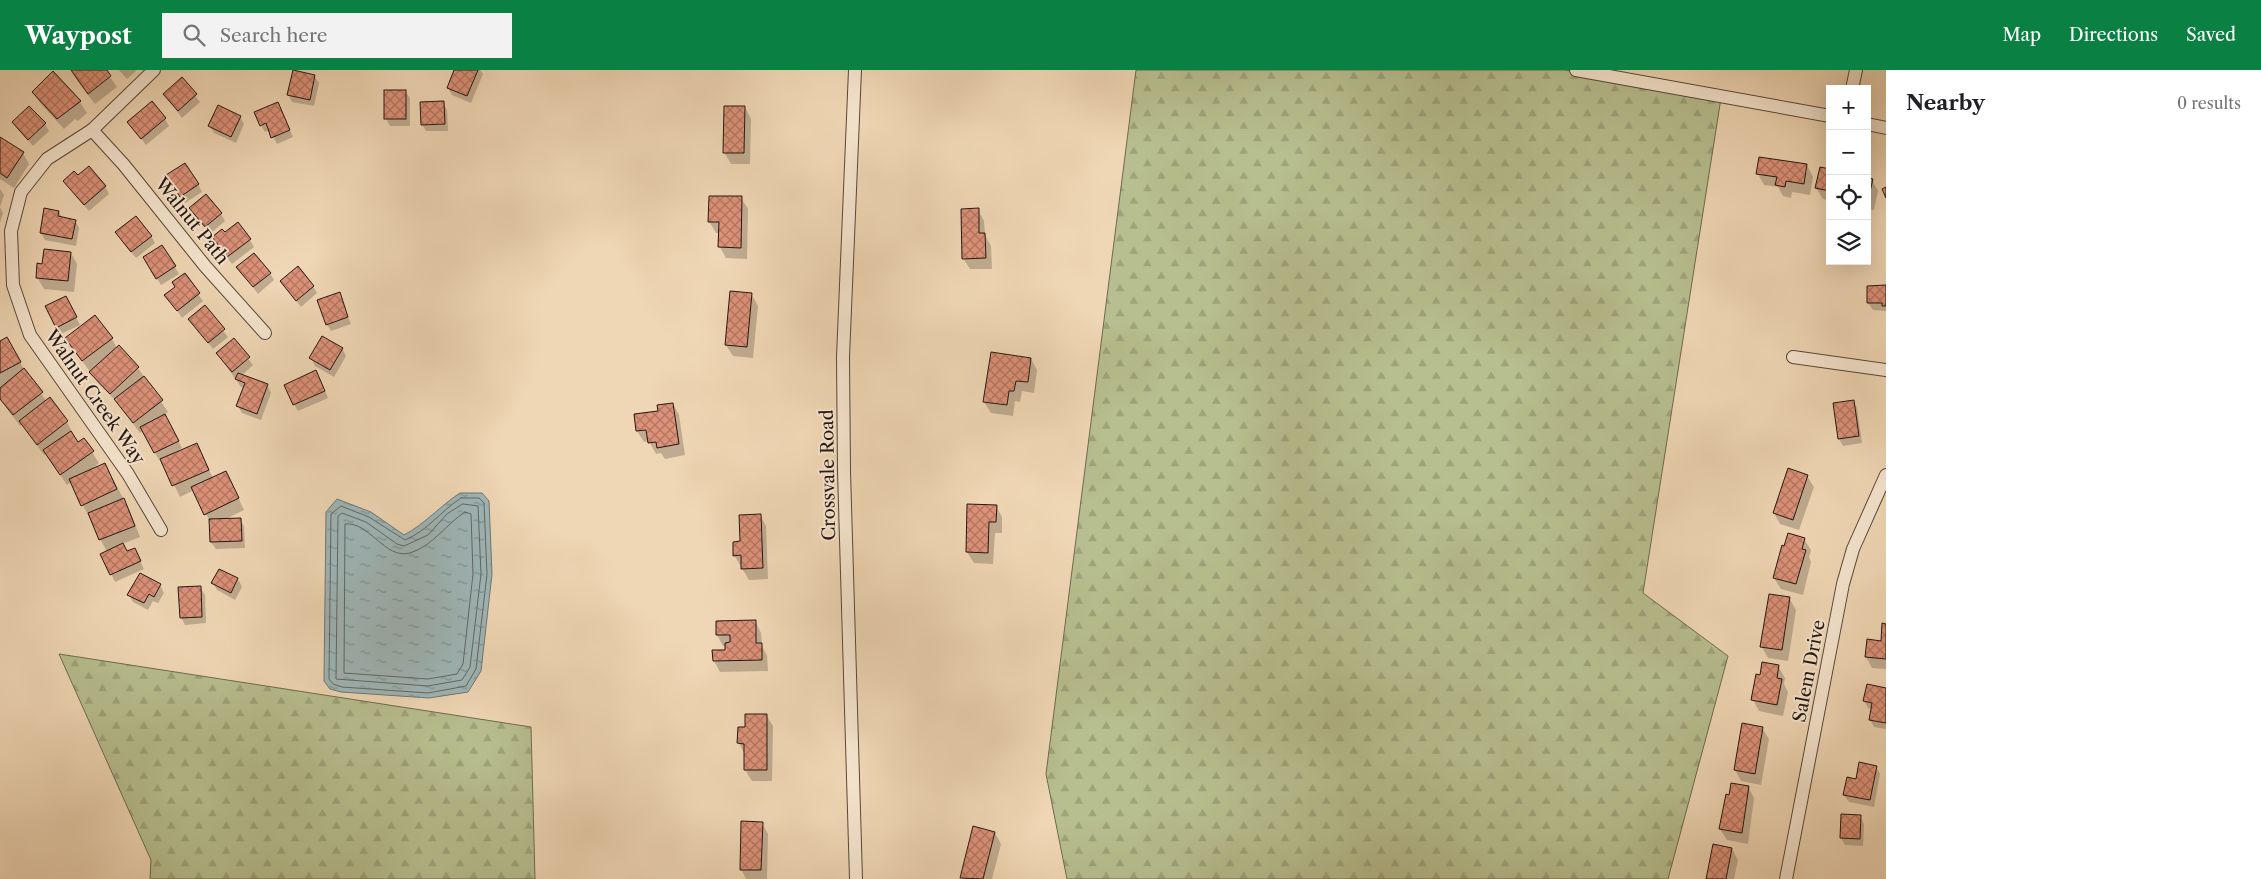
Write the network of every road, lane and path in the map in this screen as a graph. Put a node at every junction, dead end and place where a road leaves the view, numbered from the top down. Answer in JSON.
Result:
{"nodes":[{"id":1,"x":154,"y":70,"type":"edge"},
{"id":2,"x":855,"y":70,"type":"edge"},
{"id":3,"x":1576,"y":70,"type":"edge"},
{"id":4,"x":1856,"y":70,"type":"edge"},
{"id":5,"x":1853,"y":85,"type":"edge"},
{"id":6,"x":1826,"y":115,"type":"edge"},
{"id":7,"x":1871,"y":125,"type":"edge"},
{"id":8,"x":1886,"y":128,"type":"edge"},
{"id":9,"x":92,"y":130,"type":"junction"},
{"id":10,"x":265,"y":333,"type":"dead end"},
{"id":11,"x":1793,"y":357,"type":"dead end"},
{"id":12,"x":1886,"y":370,"type":"edge"},
{"id":13,"x":1886,"y":475,"type":"edge"},
{"id":14,"x":161,"y":530,"type":"dead end"},
{"id":15,"x":1789,"y":878,"type":"edge"},
{"id":16,"x":856,"y":879,"type":"edge"}],
"edges":[{"from":1,"to":9,"type":"street","name":"Walnut Creek Way"},
{"from":2,"to":16,"type":"street","name":"Crossvale Road"},
{"from":3,"to":6,"type":"street"},
{"from":4,"to":5,"type":"street"},
{"from":7,"to":8,"type":"street"},
{"from":9,"to":10,"type":"street","name":"Walnut Path"},
{"from":9,"to":14,"type":"street","name":"Walnut Creek Way"},
{"from":11,"to":12,"type":"street"},
{"from":13,"to":15,"type":"street","name":"Salem Drive"}]}
